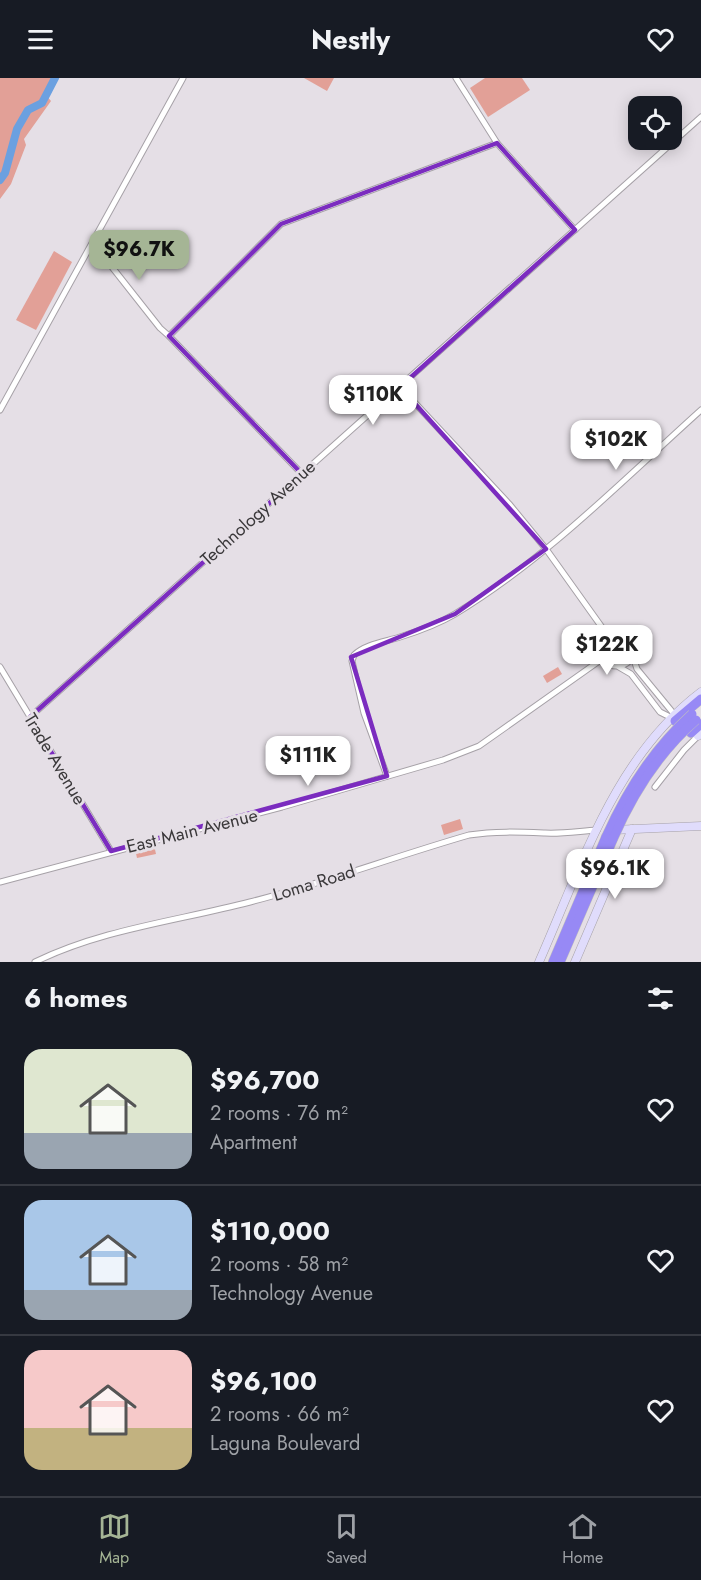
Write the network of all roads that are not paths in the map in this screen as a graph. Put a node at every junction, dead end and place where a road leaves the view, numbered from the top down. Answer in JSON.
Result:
{"nodes":[{"id":1,"x":183,"y":78,"type":"edge"},
{"id":2,"x":456,"y":78,"type":"edge"},
{"id":3,"x":701,"y":117,"type":"edge"},
{"id":4,"x":496,"y":143,"type":"junction"},
{"id":5,"x":575,"y":231,"type":"junction"},
{"id":6,"x":93,"y":243,"type":"junction"},
{"id":7,"x":169,"y":336,"type":"junction"},
{"id":8,"x":400,"y":387,"type":"junction"},
{"id":9,"x":0,"y":410,"type":"edge"},
{"id":10,"x":701,"y":410,"type":"edge"},
{"id":11,"x":302,"y":474,"type":"junction"},
{"id":12,"x":546,"y":549,"type":"junction"},
{"id":13,"x":606,"y":633,"type":"junction"},
{"id":14,"x":633,"y":657,"type":"junction"},
{"id":15,"x":602,"y":659,"type":"junction"},
{"id":16,"x":0,"y":667,"type":"edge"},
{"id":17,"x":617,"y":667,"type":"junction"},
{"id":18,"x":701,"y":692,"type":"edge"},
{"id":19,"x":701,"y":699,"type":"edge"},
{"id":20,"x":701,"y":706,"type":"edge"},
{"id":21,"x":30,"y":717,"type":"junction"},
{"id":22,"x":674,"y":717,"type":"junction"},
{"id":23,"x":697,"y":726,"type":"edge"},
{"id":24,"x":387,"y":776,"type":"junction"},
{"id":25,"x":655,"y":787,"type":"dead end"},
{"id":26,"x":701,"y":826,"type":"edge"},
{"id":27,"x":632,"y":829,"type":"junction"},
{"id":28,"x":597,"y":830,"type":"junction"},
{"id":29,"x":609,"y":838,"type":"junction"},
{"id":30,"x":111,"y":851,"type":"junction"},
{"id":31,"x":0,"y":882,"type":"edge"},
{"id":32,"x":35,"y":962,"type":"edge"},
{"id":33,"x":539,"y":962,"type":"edge"},
{"id":34,"x":553,"y":962,"type":"edge"},
{"id":35,"x":560,"y":962,"type":"edge"},
{"id":36,"x":575,"y":962,"type":"edge"}],
"edges":[{"from":1,"to":6,"type":"street"},
{"from":2,"to":4,"type":"street"},
{"from":3,"to":5,"type":"street","name":"Technology Avenue"},
{"from":4,"to":5,"type":"street"},
{"from":4,"to":7,"type":"street"},
{"from":5,"to":8,"type":"street","name":"Technology Avenue"},
{"from":6,"to":7,"type":"street"},
{"from":6,"to":9,"type":"street"},
{"from":7,"to":11,"type":"street"},
{"from":8,"to":11,"type":"street","name":"Technology Avenue"},
{"from":8,"to":12,"type":"street"},
{"from":10,"to":12,"type":"street"},
{"from":11,"to":21,"type":"street","name":"Technology Avenue"},
{"from":12,"to":13,"type":"street"},
{"from":12,"to":24,"type":"street"},
{"from":13,"to":14,"type":"street"},
{"from":13,"to":15,"type":"street"},
{"from":14,"to":17,"type":"street"},
{"from":14,"to":22,"type":"street"},
{"from":15,"to":17,"type":"street"},
{"from":15,"to":24,"type":"street","name":"East Main Avenue"},
{"from":16,"to":21,"type":"street","name":"Trade Avenue"},
{"from":17,"to":22,"type":"street"},
{"from":18,"to":22,"type":"main road"},
{"from":19,"to":22,"type":"highway"},
{"from":20,"to":23,"type":"highway"},
{"from":21,"to":30,"type":"street","name":"Trade Avenue"},
{"from":22,"to":23,"type":"main road"},
{"from":22,"to":28,"type":"main road"},
{"from":23,"to":25,"type":"street"},
{"from":23,"to":29,"type":"highway","bridge":true},
{"from":24,"to":30,"type":"street","name":"East Main Avenue"},
{"from":26,"to":27,"type":"main road"},
{"from":27,"to":28,"type":"main road"},
{"from":27,"to":36,"type":"main road"},
{"from":28,"to":32,"type":"street","name":"Loma Road"},
{"from":28,"to":33,"type":"main road"},
{"from":29,"to":34,"type":"highway"},
{"from":29,"to":35,"type":"highway"},
{"from":30,"to":31,"type":"street","name":"East Main Avenue"}]}
